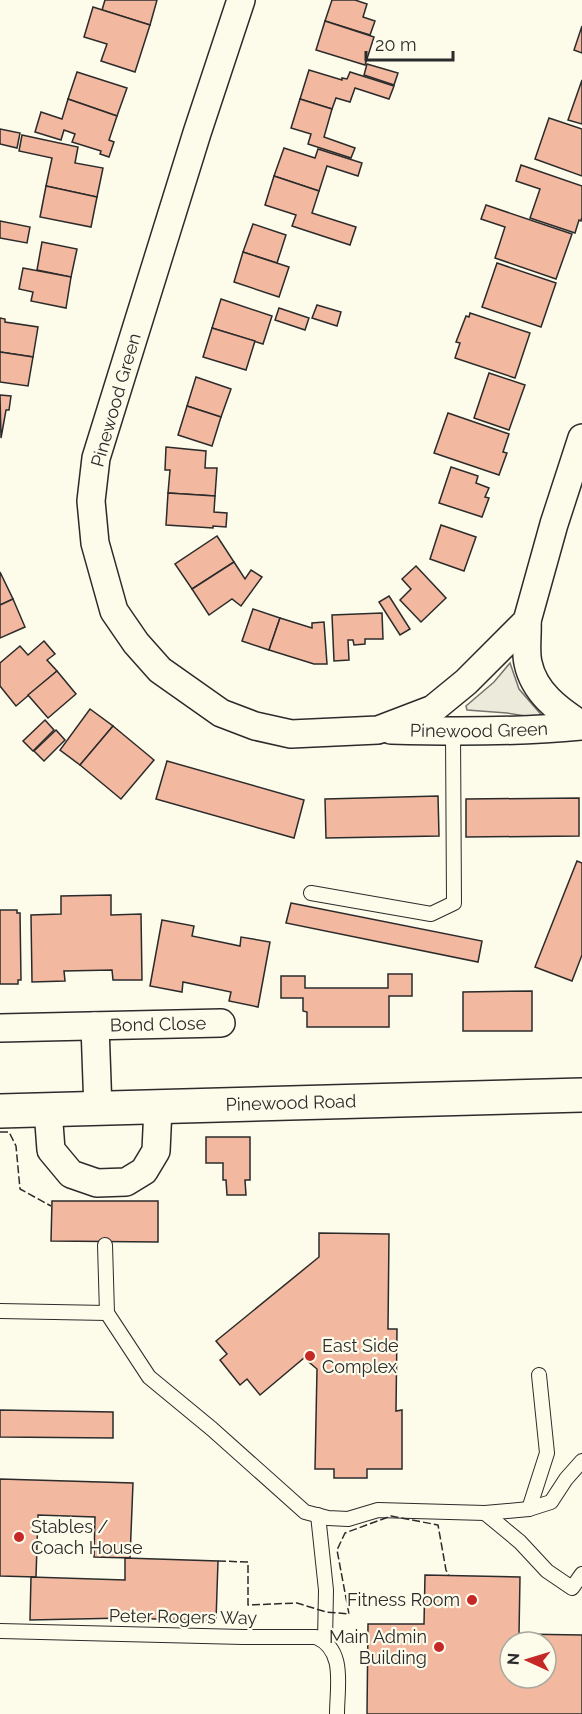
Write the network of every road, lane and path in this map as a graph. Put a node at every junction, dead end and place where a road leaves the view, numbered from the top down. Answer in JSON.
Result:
{"nodes":[{"id":1,"x":241,"y":0,"type":"edge"},
{"id":2,"x":582,"y":438,"type":"edge"},
{"id":3,"x":527,"y":621,"type":"junction"},
{"id":4,"x":582,"y":725,"type":"edge"},
{"id":5,"x":378,"y":730,"type":"junction"},
{"id":6,"x":453,"y":732,"type":"junction"},
{"id":7,"x":311,"y":893,"type":"dead end"},
{"id":8,"x":221,"y":1023,"type":"dead end"},
{"id":9,"x":95,"y":1026,"type":"junction"},
{"id":10,"x":0,"y":1028,"type":"edge"},
{"id":11,"x":582,"y":1095,"type":"edge"},
{"id":12,"x":158,"y":1108,"type":"junction"},
{"id":13,"x":48,"y":1110,"type":"junction"},
{"id":14,"x":98,"y":1110,"type":"junction"},
{"id":15,"x":0,"y":1111,"type":"edge"},
{"id":16,"x":105,"y":1245,"type":"dead end"},
{"id":17,"x":0,"y":1311,"type":"edge"},
{"id":18,"x":107,"y":1313,"type":"junction"},
{"id":19,"x":539,"y":1376,"type":"dead end"},
{"id":20,"x":582,"y":1461,"type":"edge"},
{"id":21,"x":529,"y":1509,"type":"junction"},
{"id":22,"x":311,"y":1514,"type":"junction"},
{"id":23,"x":485,"y":1514,"type":"junction"},
{"id":24,"x":582,"y":1574,"type":"edge"},
{"id":25,"x":577,"y":1590,"type":"edge"},
{"id":26,"x":0,"y":1631,"type":"edge"},
{"id":27,"x":325,"y":1641,"type":"junction"},
{"id":28,"x":337,"y":1714,"type":"edge"}],
"edges":[{"from":1,"to":5,"type":"street","name":"Pinewood Green"},
{"from":2,"to":3,"type":"street","name":"Pinewood Green"},
{"from":3,"to":4,"type":"street","name":"Pinewood Green"},
{"from":3,"to":5,"type":"street","name":"Pinewood Green"},
{"from":4,"to":6,"type":"street","name":"Pinewood Green"},
{"from":5,"to":6,"type":"street","name":"Pinewood Green"},
{"from":6,"to":7,"type":"lane"},
{"from":8,"to":9,"type":"street","name":"Bond Close"},
{"from":9,"to":10,"type":"street","name":"Bond Close"},
{"from":9,"to":14,"type":"street","name":"Bond Close"},
{"from":11,"to":12,"type":"street","name":"Pinewood Road"},
{"from":12,"to":13,"type":"street"},
{"from":12,"to":14,"type":"street","name":"Pinewood Road"},
{"from":13,"to":14,"type":"street","name":"Pinewood Road"},
{"from":13,"to":15,"type":"street","name":"Pinewood Road"},
{"from":16,"to":18,"type":"lane"},
{"from":17,"to":18,"type":"lane"},
{"from":18,"to":22,"type":"lane"},
{"from":19,"to":21,"type":"lane"},
{"from":20,"to":21,"type":"lane"},
{"from":21,"to":23,"type":"lane"},
{"from":22,"to":23,"type":"lane"},
{"from":22,"to":27,"type":"lane"},
{"from":23,"to":25,"type":"lane"},
{"from":24,"to":25,"type":"lane"},
{"from":26,"to":27,"type":"lane","name":"Peter Rogers Way"},
{"from":27,"to":28,"type":"lane"}]}
